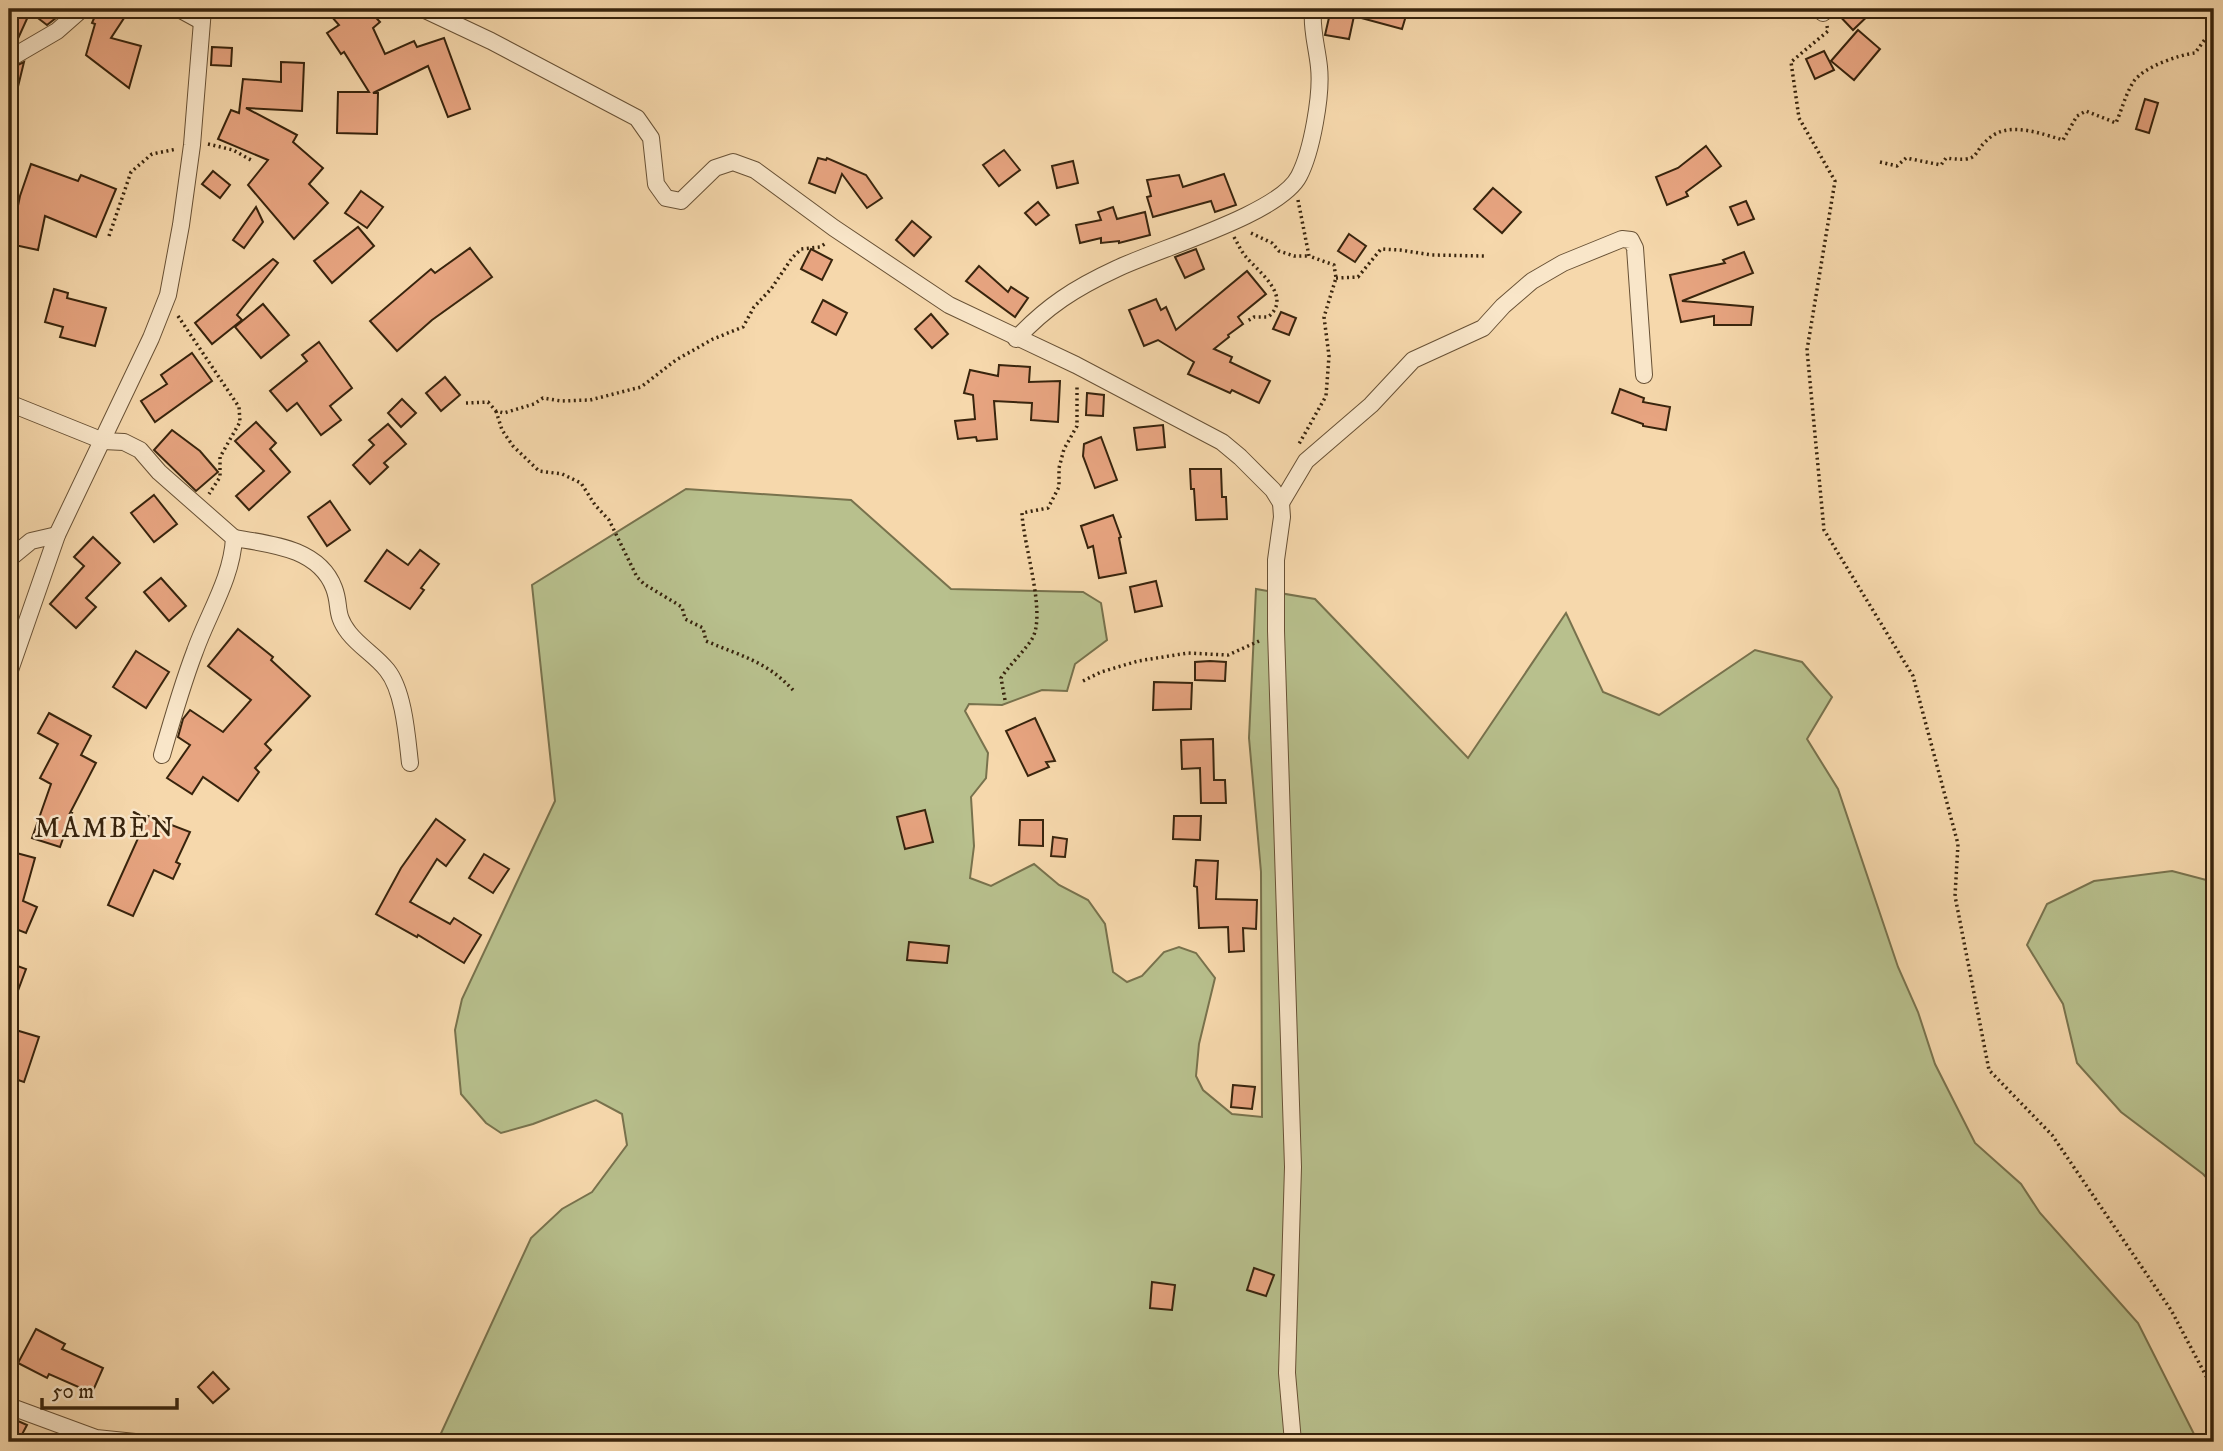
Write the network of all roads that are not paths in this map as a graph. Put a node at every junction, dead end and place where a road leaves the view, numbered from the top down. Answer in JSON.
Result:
{"nodes":[{"id":1,"x":82,"y":9,"type":"edge"},
{"id":2,"x":179,"y":9,"type":"edge"},
{"id":3,"x":424,"y":9,"type":"edge"},
{"id":4,"x":1312,"y":9,"type":"edge"},
{"id":5,"x":202,"y":15,"type":"edge"},
{"id":6,"x":9,"y":59,"type":"edge"},
{"id":7,"x":1016,"y":339,"type":"junction"},
{"id":8,"x":1644,"y":375,"type":"dead end"},
{"id":9,"x":9,"y":403,"type":"edge"},
{"id":10,"x":103,"y":440,"type":"junction"},
{"id":11,"x":1281,"y":503,"type":"junction"},
{"id":12,"x":57,"y":535,"type":"junction"},
{"id":13,"x":234,"y":538,"type":"junction"},
{"id":14,"x":9,"y":559,"type":"edge"},
{"id":15,"x":9,"y":668,"type":"edge"},
{"id":16,"x":162,"y":755,"type":"dead end"},
{"id":17,"x":410,"y":763,"type":"dead end"},
{"id":18,"x":9,"y":1406,"type":"edge"},
{"id":19,"x":135,"y":1442,"type":"edge"},
{"id":20,"x":1293,"y":1442,"type":"edge"}],
"edges":[{"from":1,"to":6,"type":"street"},
{"from":2,"to":5,"type":"street"},
{"from":3,"to":7,"type":"street"},
{"from":4,"to":7,"type":"street"},
{"from":5,"to":10,"type":"street"},
{"from":7,"to":11,"type":"street"},
{"from":8,"to":11,"type":"street"},
{"from":9,"to":10,"type":"street"},
{"from":10,"to":12,"type":"street"},
{"from":10,"to":13,"type":"street"},
{"from":11,"to":20,"type":"street"},
{"from":12,"to":14,"type":"street"},
{"from":12,"to":15,"type":"street"},
{"from":13,"to":16,"type":"street"},
{"from":13,"to":17,"type":"street"},
{"from":18,"to":19,"type":"street"}]}
